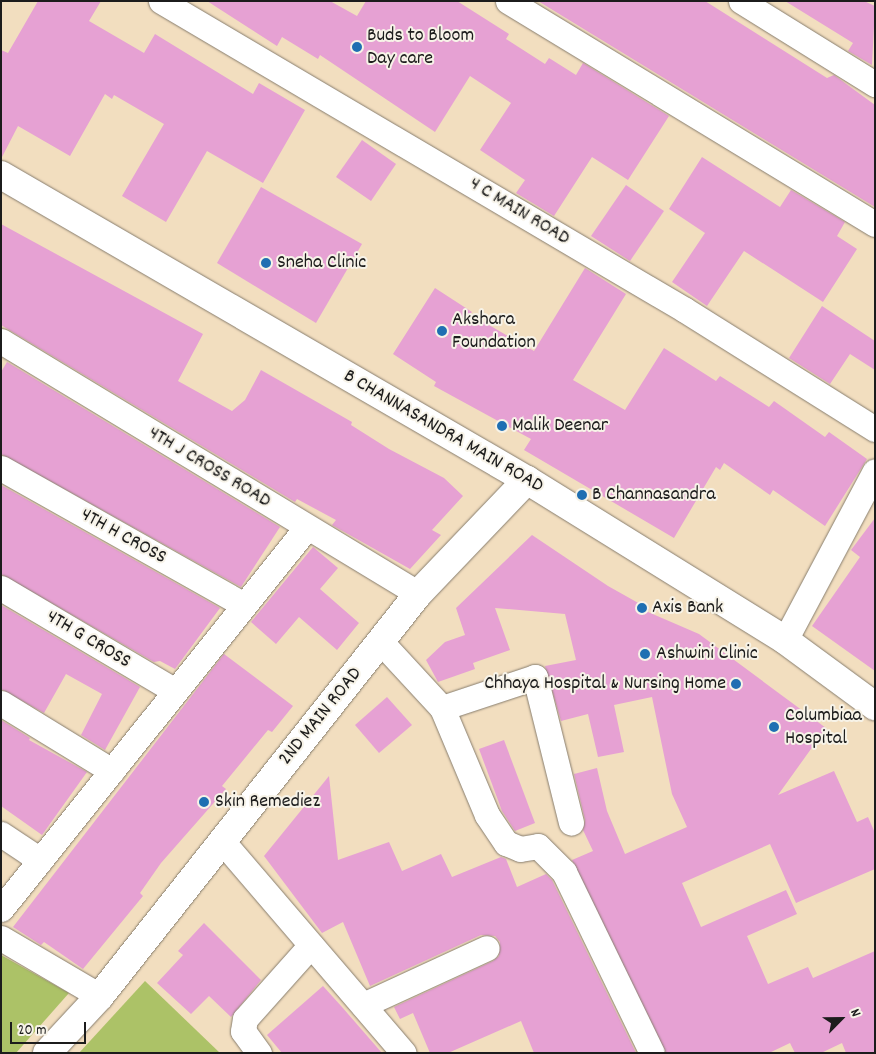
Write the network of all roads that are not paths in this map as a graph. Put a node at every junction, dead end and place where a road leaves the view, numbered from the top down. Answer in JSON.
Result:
{"nodes":[{"id":1,"x":508,"y":1,"type":"edge"},
{"id":2,"x":740,"y":1,"type":"edge"},
{"id":3,"x":164,"y":2,"type":"edge"},
{"id":4,"x":875,"y":84,"type":"edge"},
{"id":5,"x":1,"y":175,"type":"edge"},
{"id":6,"x":875,"y":224,"type":"edge"},
{"id":7,"x":1,"y":341,"type":"edge"},
{"id":8,"x":875,"y":429,"type":"edge"},
{"id":9,"x":1,"y":468,"type":"edge"},
{"id":10,"x":874,"y":477,"type":"edge"},
{"id":11,"x":527,"y":480,"type":"junction"},
{"id":12,"x":306,"y":528,"type":"junction"},
{"id":13,"x":1,"y":588,"type":"edge"},
{"id":14,"x":418,"y":594,"type":"junction"},
{"id":15,"x":244,"y":605,"type":"junction"},
{"id":16,"x":785,"y":640,"type":"junction"},
{"id":17,"x":381,"y":642,"type":"junction"},
{"id":18,"x":175,"y":691,"type":"junction"},
{"id":19,"x":1,"y":703,"type":"edge"},
{"id":20,"x":875,"y":706,"type":"edge"},
{"id":21,"x":442,"y":708,"type":"junction"},
{"id":22,"x":112,"y":770,"type":"junction"},
{"id":23,"x":571,"y":823,"type":"dead end"},
{"id":24,"x":1,"y":834,"type":"edge"},
{"id":25,"x":222,"y":842,"type":"junction"},
{"id":26,"x":40,"y":860,"type":"junction"},
{"id":27,"x":1,"y":908,"type":"edge"},
{"id":28,"x":1,"y":938,"type":"edge"},
{"id":29,"x":311,"y":945,"type":"junction"},
{"id":30,"x":487,"y":948,"type":"dead end"},
{"id":31,"x":100,"y":996,"type":"junction"},
{"id":32,"x":363,"y":1005,"type":"junction"},
{"id":33,"x":47,"y":1053,"type":"edge"},
{"id":34,"x":259,"y":1053,"type":"edge"},
{"id":35,"x":404,"y":1053,"type":"edge"},
{"id":36,"x":652,"y":1053,"type":"edge"}],
"edges":[{"from":1,"to":6,"type":"street"},
{"from":2,"to":4,"type":"street"},
{"from":3,"to":8,"type":"street","name":"4 C MAIN ROAD"},
{"from":5,"to":11,"type":"main road","name":"B CHANNASANDRA MAIN ROAD"},
{"from":7,"to":12,"type":"street","name":"4TH J CROSS ROAD"},
{"from":9,"to":15,"type":"street","name":"4TH H CROSS"},
{"from":10,"to":16,"type":"street"},
{"from":11,"to":14,"type":"main road","name":"2ND MAIN ROAD"},
{"from":11,"to":16,"type":"main road","name":"B CHANNASANDRA MAIN ROAD"},
{"from":12,"to":14,"type":"street","name":"4TH J CROSS ROAD"},
{"from":12,"to":15,"type":"street"},
{"from":13,"to":18,"type":"street","name":"4TH G CROSS"},
{"from":14,"to":17,"type":"main road","name":"2ND MAIN ROAD"},
{"from":15,"to":18,"type":"street"},
{"from":16,"to":20,"type":"main road","name":"B CHANNASANDRA MAIN ROAD"},
{"from":17,"to":21,"type":"street"},
{"from":17,"to":25,"type":"main road","name":"2ND MAIN ROAD"},
{"from":18,"to":22,"type":"street"},
{"from":19,"to":22,"type":"street"},
{"from":21,"to":23,"type":"street"},
{"from":21,"to":36,"type":"street"},
{"from":22,"to":26,"type":"street"},
{"from":24,"to":26,"type":"street"},
{"from":25,"to":29,"type":"street"},
{"from":25,"to":31,"type":"main road","name":"2ND MAIN ROAD"},
{"from":26,"to":27,"type":"street"},
{"from":28,"to":31,"type":"street"},
{"from":29,"to":32,"type":"street"},
{"from":29,"to":34,"type":"street"},
{"from":30,"to":32,"type":"street"},
{"from":31,"to":33,"type":"main road","name":"2ND MAIN ROAD"},
{"from":32,"to":35,"type":"street"}]}
